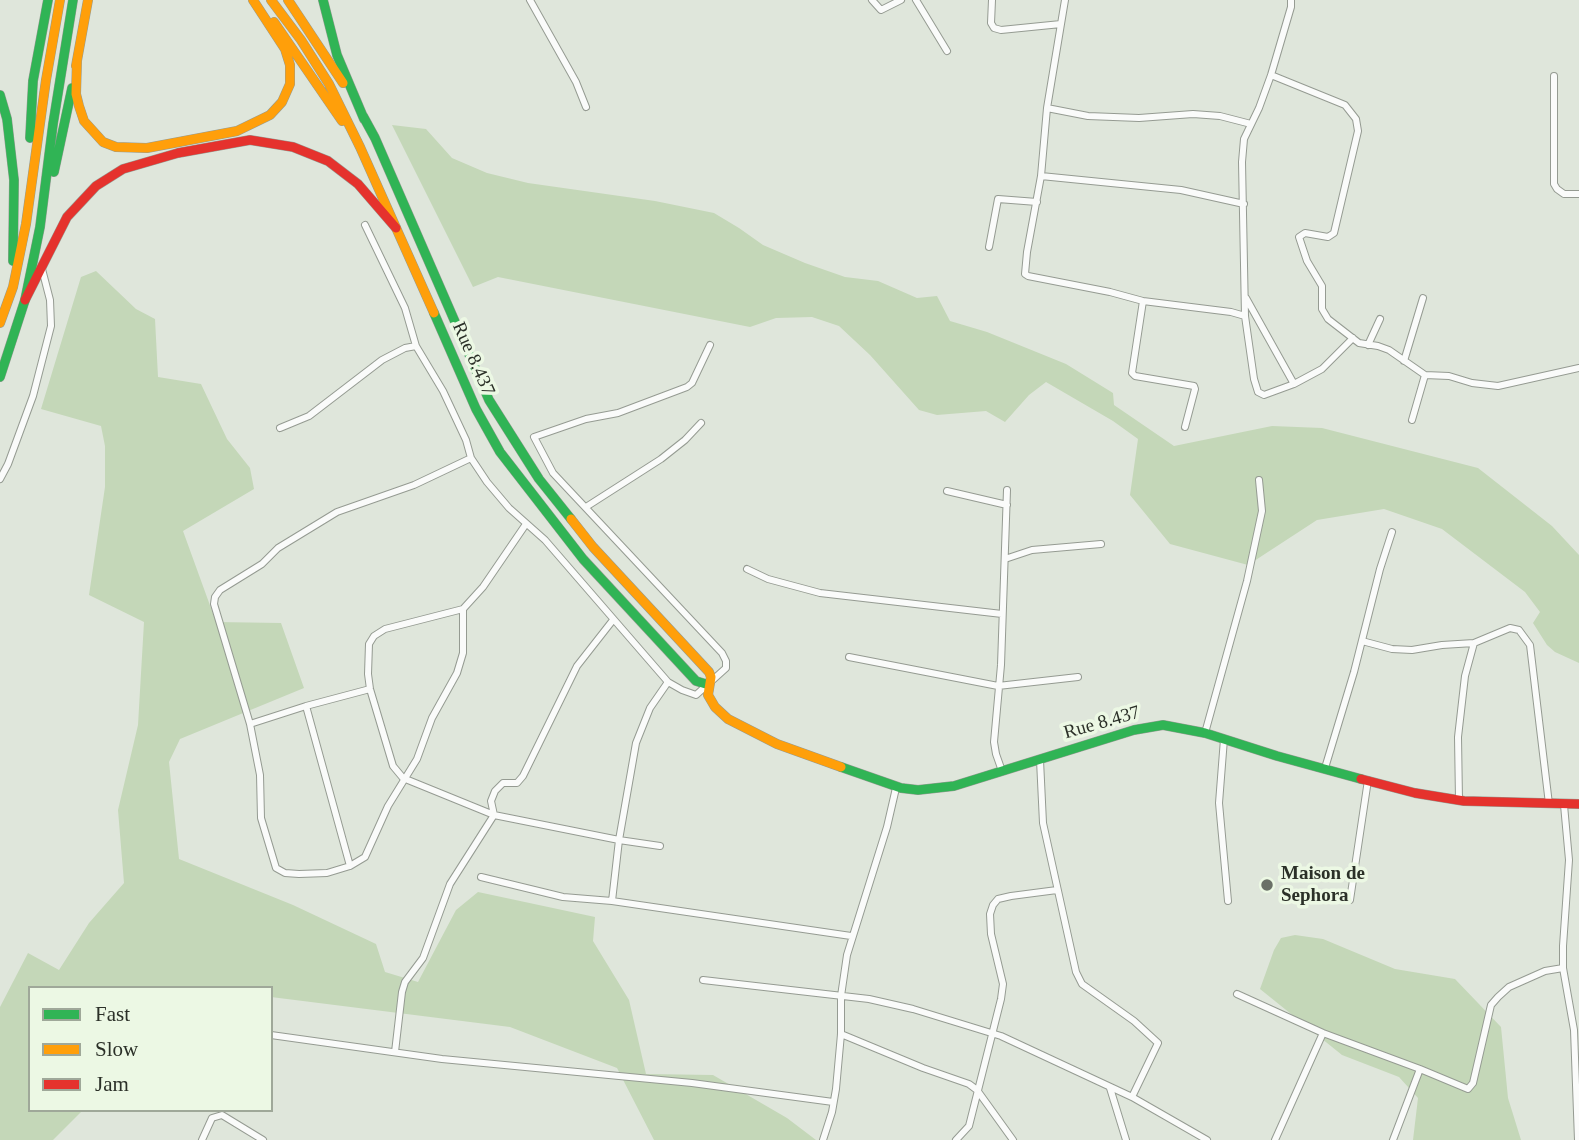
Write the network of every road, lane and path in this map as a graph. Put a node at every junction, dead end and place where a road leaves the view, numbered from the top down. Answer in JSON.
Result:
{"nodes":[{"id":1,"x":48,"y":0,"type":"edge"},
{"id":2,"x":60,"y":0,"type":"edge"},
{"id":3,"x":74,"y":0,"type":"edge"},
{"id":4,"x":88,"y":0,"type":"edge"},
{"id":5,"x":254,"y":0,"type":"edge"},
{"id":6,"x":271,"y":0,"type":"edge"},
{"id":7,"x":288,"y":0,"type":"edge"},
{"id":8,"x":323,"y":0,"type":"edge"},
{"id":9,"x":530,"y":0,"type":"edge"},
{"id":10,"x":872,"y":0,"type":"edge"},
{"id":11,"x":901,"y":0,"type":"edge"},
{"id":12,"x":916,"y":0,"type":"edge"},
{"id":13,"x":992,"y":0,"type":"edge"},
{"id":14,"x":1065,"y":0,"type":"edge"},
{"id":15,"x":1291,"y":0,"type":"edge"},
{"id":16,"x":1061,"y":24,"type":"junction"},
{"id":17,"x":947,"y":51,"type":"dead end"},
{"id":18,"x":77,"y":60,"type":"junction"},
{"id":19,"x":1271,"y":75,"type":"junction"},
{"id":20,"x":1554,"y":76,"type":"dead end"},
{"id":21,"x":0,"y":95,"type":"edge"},
{"id":22,"x":586,"y":107,"type":"dead end"},
{"id":23,"x":1047,"y":108,"type":"junction"},
{"id":24,"x":364,"y":118,"type":"junction"},
{"id":25,"x":1251,"y":124,"type":"junction"},
{"id":26,"x":360,"y":147,"type":"junction"},
{"id":27,"x":1041,"y":176,"type":"junction"},
{"id":28,"x":1579,"y":194,"type":"edge"},
{"id":29,"x":1037,"y":202,"type":"junction"},
{"id":30,"x":1244,"y":204,"type":"junction"},
{"id":31,"x":26,"y":225,"type":"junction"},
{"id":32,"x":365,"y":225,"type":"dead end"},
{"id":33,"x":40,"y":227,"type":"junction"},
{"id":34,"x":396,"y":228,"type":"junction"},
{"id":35,"x":989,"y":247,"type":"dead end"},
{"id":36,"x":42,"y":267,"type":"junction"},
{"id":37,"x":13,"y":287,"type":"junction"},
{"id":38,"x":1245,"y":296,"type":"junction"},
{"id":39,"x":1423,"y":298,"type":"dead end"},
{"id":40,"x":25,"y":300,"type":"junction"},
{"id":41,"x":1143,"y":301,"type":"junction"},
{"id":42,"x":1245,"y":316,"type":"junction"},
{"id":43,"x":1380,"y":319,"type":"dead end"},
{"id":44,"x":0,"y":323,"type":"edge"},
{"id":45,"x":1353,"y":338,"type":"junction"},
{"id":46,"x":710,"y":345,"type":"dead end"},
{"id":47,"x":1367,"y":345,"type":"junction"},
{"id":48,"x":416,"y":346,"type":"junction"},
{"id":49,"x":1404,"y":361,"type":"junction"},
{"id":50,"x":1579,"y":368,"type":"edge"},
{"id":51,"x":1425,"y":375,"type":"junction"},
{"id":52,"x":0,"y":377,"type":"edge"},
{"id":53,"x":1294,"y":384,"type":"junction"},
{"id":54,"x":1412,"y":420,"type":"dead end"},
{"id":55,"x":701,"y":423,"type":"dead end"},
{"id":56,"x":279,"y":428,"type":"dead end"},
{"id":57,"x":1185,"y":428,"type":"dead end"},
{"id":58,"x":471,"y":458,"type":"junction"},
{"id":59,"x":0,"y":479,"type":"edge"},
{"id":60,"x":1259,"y":480,"type":"dead end"},
{"id":61,"x":1007,"y":490,"type":"dead end"},
{"id":62,"x":947,"y":491,"type":"dead end"},
{"id":63,"x":1007,"y":505,"type":"junction"},
{"id":64,"x":586,"y":507,"type":"junction"},
{"id":65,"x":526,"y":524,"type":"junction"},
{"id":66,"x":1392,"y":532,"type":"dead end"},
{"id":67,"x":1101,"y":544,"type":"dead end"},
{"id":68,"x":1005,"y":559,"type":"junction"},
{"id":69,"x":747,"y":569,"type":"dead end"},
{"id":70,"x":463,"y":609,"type":"junction"},
{"id":71,"x":1002,"y":614,"type":"junction"},
{"id":72,"x":613,"y":620,"type":"junction"},
{"id":73,"x":1362,"y":642,"type":"junction"},
{"id":74,"x":1474,"y":643,"type":"junction"},
{"id":75,"x":849,"y":657,"type":"dead end"},
{"id":76,"x":1078,"y":677,"type":"dead end"},
{"id":77,"x":668,"y":681,"type":"junction"},
{"id":78,"x":709,"y":685,"type":"junction"},
{"id":79,"x":998,"y":686,"type":"junction"},
{"id":80,"x":370,"y":689,"type":"junction"},
{"id":81,"x":306,"y":706,"type":"junction"},
{"id":82,"x":250,"y":724,"type":"junction"},
{"id":83,"x":1205,"y":733,"type":"junction"},
{"id":84,"x":1224,"y":739,"type":"junction"},
{"id":85,"x":1040,"y":760,"type":"junction"},
{"id":86,"x":1325,"y":768,"type":"junction"},
{"id":87,"x":1002,"y":771,"type":"junction"},
{"id":88,"x":403,"y":778,"type":"junction"},
{"id":89,"x":1368,"y":780,"type":"junction"},
{"id":90,"x":896,"y":788,"type":"junction"},
{"id":91,"x":1459,"y":800,"type":"junction"},
{"id":92,"x":1579,"y":803,"type":"edge"},
{"id":93,"x":1549,"y":804,"type":"junction"},
{"id":94,"x":1564,"y":804,"type":"junction"},
{"id":95,"x":494,"y":815,"type":"junction"},
{"id":96,"x":620,"y":841,"type":"junction"},
{"id":97,"x":660,"y":846,"type":"dead end"},
{"id":98,"x":350,"y":866,"type":"junction"},
{"id":99,"x":481,"y":877,"type":"dead end"},
{"id":100,"x":1057,"y":890,"type":"junction"},
{"id":101,"x":1350,"y":900,"type":"dead end"},
{"id":102,"x":612,"y":901,"type":"junction"},
{"id":103,"x":1228,"y":901,"type":"dead end"},
{"id":104,"x":851,"y":936,"type":"junction"},
{"id":105,"x":1563,"y":968,"type":"junction"},
{"id":106,"x":703,"y":980,"type":"dead end"},
{"id":107,"x":1237,"y":994,"type":"dead end"},
{"id":108,"x":841,"y":996,"type":"junction"},
{"id":109,"x":992,"y":1033,"type":"junction"},
{"id":110,"x":1323,"y":1033,"type":"junction"},
{"id":111,"x":841,"y":1034,"type":"junction"},
{"id":112,"x":273,"y":1035,"type":"edge"},
{"id":113,"x":395,"y":1052,"type":"junction"},
{"id":114,"x":1420,"y":1069,"type":"junction"},
{"id":115,"x":1110,"y":1087,"type":"junction"},
{"id":116,"x":977,"y":1090,"type":"junction"},
{"id":117,"x":1132,"y":1097,"type":"junction"},
{"id":118,"x":833,"y":1102,"type":"junction"},
{"id":119,"x":202,"y":1140,"type":"edge"},
{"id":120,"x":263,"y":1140,"type":"edge"},
{"id":121,"x":822,"y":1140,"type":"edge"},
{"id":122,"x":956,"y":1140,"type":"edge"},
{"id":123,"x":1013,"y":1140,"type":"edge"},
{"id":124,"x":1126,"y":1140,"type":"edge"},
{"id":125,"x":1207,"y":1140,"type":"edge"},
{"id":126,"x":1275,"y":1140,"type":"edge"},
{"id":127,"x":1392,"y":1140,"type":"edge"},
{"id":128,"x":1577,"y":1140,"type":"edge"}],
"edges":[{"from":1,"to":31,"type":"main road"},
{"from":2,"to":31,"type":"main road"},
{"from":3,"to":33,"type":"main road"},
{"from":4,"to":18,"type":"main road"},
{"from":5,"to":18,"type":"main road"},
{"from":5,"to":26,"type":"main road"},
{"from":6,"to":26,"type":"main road","name":"Rue 8.437"},
{"from":7,"to":24,"type":"main road","name":"Rue 8.437"},
{"from":8,"to":24,"type":"main road"},
{"from":9,"to":22,"type":"street"},
{"from":10,"to":11,"type":"street"},
{"from":12,"to":17,"type":"street"},
{"from":13,"to":16,"type":"street"},
{"from":14,"to":16,"type":"street"},
{"from":15,"to":19,"type":"street"},
{"from":16,"to":23,"type":"street"},
{"from":18,"to":33,"type":"main road"},
{"from":19,"to":25,"type":"street"},
{"from":19,"to":45,"type":"street"},
{"from":20,"to":28,"type":"street"},
{"from":21,"to":37,"type":"main road"},
{"from":23,"to":25,"type":"street"},
{"from":23,"to":27,"type":"street"},
{"from":24,"to":78,"type":"main road","name":"Rue 8.437"},
{"from":25,"to":30,"type":"street"},
{"from":26,"to":34,"type":"main road","name":"Rue 8.437"},
{"from":27,"to":29,"type":"street"},
{"from":27,"to":30,"type":"street"},
{"from":29,"to":35,"type":"street"},
{"from":29,"to":41,"type":"street"},
{"from":30,"to":38,"type":"street"},
{"from":31,"to":37,"type":"main road"},
{"from":32,"to":48,"type":"street"},
{"from":33,"to":40,"type":"main road"},
{"from":34,"to":36,"type":"main road"},
{"from":34,"to":78,"type":"main road","name":"Rue 8.437"},
{"from":36,"to":40,"type":"main road"},
{"from":36,"to":59,"type":"street"},
{"from":37,"to":44,"type":"main road"},
{"from":38,"to":42,"type":"street"},
{"from":38,"to":53,"type":"street"},
{"from":39,"to":49,"type":"street"},
{"from":40,"to":52,"type":"main road"},
{"from":41,"to":42,"type":"street"},
{"from":41,"to":57,"type":"street"},
{"from":42,"to":53,"type":"street"},
{"from":43,"to":47,"type":"street"},
{"from":45,"to":47,"type":"street"},
{"from":45,"to":53,"type":"street"},
{"from":46,"to":64,"type":"street"},
{"from":47,"to":49,"type":"street"},
{"from":48,"to":56,"type":"street"},
{"from":48,"to":58,"type":"street"},
{"from":49,"to":51,"type":"street"},
{"from":50,"to":51,"type":"street"},
{"from":51,"to":54,"type":"street"},
{"from":55,"to":64,"type":"street"},
{"from":58,"to":65,"type":"street"},
{"from":58,"to":82,"type":"street"},
{"from":60,"to":83,"type":"street"},
{"from":61,"to":63,"type":"street"},
{"from":62,"to":63,"type":"street"},
{"from":63,"to":68,"type":"street"},
{"from":64,"to":78,"type":"street"},
{"from":65,"to":70,"type":"street"},
{"from":65,"to":72,"type":"street"},
{"from":66,"to":73,"type":"street"},
{"from":67,"to":68,"type":"street"},
{"from":68,"to":71,"type":"street"},
{"from":69,"to":71,"type":"street"},
{"from":70,"to":80,"type":"street"},
{"from":70,"to":88,"type":"street"},
{"from":71,"to":79,"type":"street"},
{"from":72,"to":77,"type":"street"},
{"from":72,"to":95,"type":"street"},
{"from":73,"to":74,"type":"street"},
{"from":73,"to":86,"type":"street"},
{"from":74,"to":91,"type":"street"},
{"from":74,"to":93,"type":"street"},
{"from":75,"to":79,"type":"street"},
{"from":76,"to":79,"type":"street"},
{"from":77,"to":78,"type":"street"},
{"from":77,"to":96,"type":"street"},
{"from":78,"to":90,"type":"main road","name":"Rue 8.437"},
{"from":79,"to":87,"type":"street"},
{"from":80,"to":81,"type":"street"},
{"from":80,"to":88,"type":"street"},
{"from":81,"to":82,"type":"street"},
{"from":81,"to":98,"type":"street"},
{"from":82,"to":98,"type":"street"},
{"from":83,"to":84,"type":"main road","name":"Rue 8.437"},
{"from":83,"to":85,"type":"main road","name":"Rue 8.437"},
{"from":84,"to":86,"type":"main road","name":"Rue 8.437"},
{"from":84,"to":103,"type":"street"},
{"from":85,"to":87,"type":"main road","name":"Rue 8.437"},
{"from":85,"to":100,"type":"street"},
{"from":86,"to":89,"type":"main road","name":"Rue 8.437"},
{"from":87,"to":90,"type":"main road","name":"Rue 8.437"},
{"from":88,"to":95,"type":"street"},
{"from":88,"to":98,"type":"street"},
{"from":89,"to":91,"type":"main road","name":"Rue 8.437"},
{"from":89,"to":101,"type":"street"},
{"from":90,"to":104,"type":"street"},
{"from":91,"to":93,"type":"main road","name":"Rue 8.437"},
{"from":92,"to":94,"type":"main road","name":"Rue 8.437"},
{"from":93,"to":94,"type":"main road","name":"Rue 8.437"},
{"from":94,"to":105,"type":"street"},
{"from":95,"to":96,"type":"street"},
{"from":95,"to":113,"type":"street"},
{"from":96,"to":97,"type":"street"},
{"from":96,"to":102,"type":"street"},
{"from":99,"to":102,"type":"street"},
{"from":100,"to":109,"type":"street"},
{"from":100,"to":117,"type":"street"},
{"from":102,"to":104,"type":"street"},
{"from":104,"to":108,"type":"street"},
{"from":105,"to":114,"type":"street"},
{"from":105,"to":128,"type":"street"},
{"from":106,"to":108,"type":"street"},
{"from":107,"to":110,"type":"street"},
{"from":108,"to":109,"type":"street"},
{"from":108,"to":111,"type":"street"},
{"from":109,"to":115,"type":"street"},
{"from":109,"to":116,"type":"street"},
{"from":110,"to":114,"type":"street"},
{"from":110,"to":126,"type":"street"},
{"from":111,"to":116,"type":"street"},
{"from":111,"to":118,"type":"street"},
{"from":112,"to":113,"type":"street"},
{"from":113,"to":118,"type":"street"},
{"from":114,"to":127,"type":"street"},
{"from":115,"to":117,"type":"street"},
{"from":115,"to":124,"type":"street"},
{"from":116,"to":122,"type":"street"},
{"from":116,"to":123,"type":"street"},
{"from":117,"to":125,"type":"street"},
{"from":118,"to":121,"type":"street"},
{"from":119,"to":120,"type":"street"}]}
